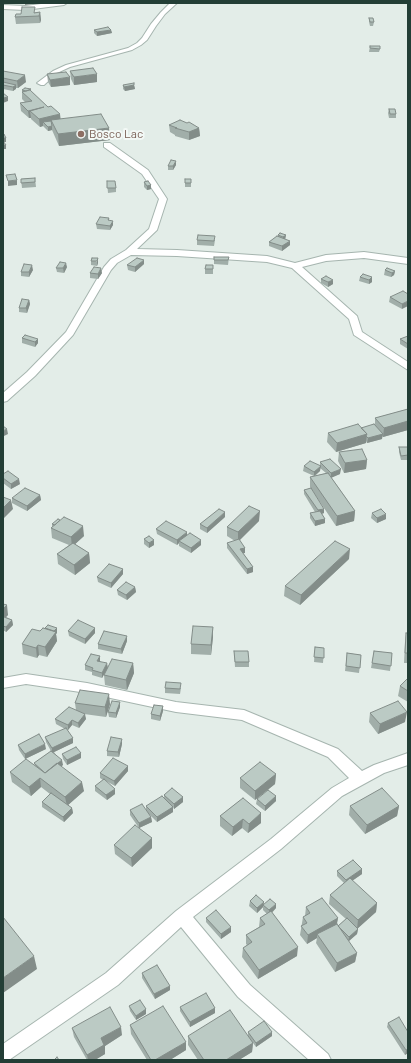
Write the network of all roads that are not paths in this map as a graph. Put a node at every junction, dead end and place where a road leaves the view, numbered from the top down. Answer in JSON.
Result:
{"nodes":[{"id":1,"x":64,"y":3,"type":"edge"},
{"id":2,"x":174,"y":3,"type":"edge"},
{"id":3,"x":3,"y":7,"type":"edge"},
{"id":4,"x":41,"y":83,"type":"dead end"},
{"id":5,"x":107,"y":145,"type":"dead end"},
{"id":6,"x":129,"y":252,"type":"junction"},
{"id":7,"x":408,"y":261,"type":"edge"},
{"id":8,"x":295,"y":266,"type":"junction"},
{"id":9,"x":408,"y":367,"type":"edge"},
{"id":10,"x":3,"y":399,"type":"edge"},
{"id":11,"x":3,"y":683,"type":"edge"},
{"id":12,"x":408,"y":759,"type":"edge"},
{"id":13,"x":360,"y":779,"type":"junction"},
{"id":14,"x":182,"y":916,"type":"junction"},
{"id":15,"x":3,"y":1054,"type":"edge"},
{"id":16,"x":322,"y":1060,"type":"edge"}],
"edges":[{"from":1,"to":3,"type":"street"},
{"from":2,"to":4,"type":"street"},
{"from":5,"to":6,"type":"street"},
{"from":6,"to":8,"type":"street"},
{"from":6,"to":10,"type":"street"},
{"from":7,"to":8,"type":"street"},
{"from":8,"to":9,"type":"street"},
{"from":11,"to":13,"type":"street"},
{"from":12,"to":13,"type":"street"},
{"from":13,"to":14,"type":"street"},
{"from":14,"to":15,"type":"street"},
{"from":14,"to":16,"type":"street"}]}
